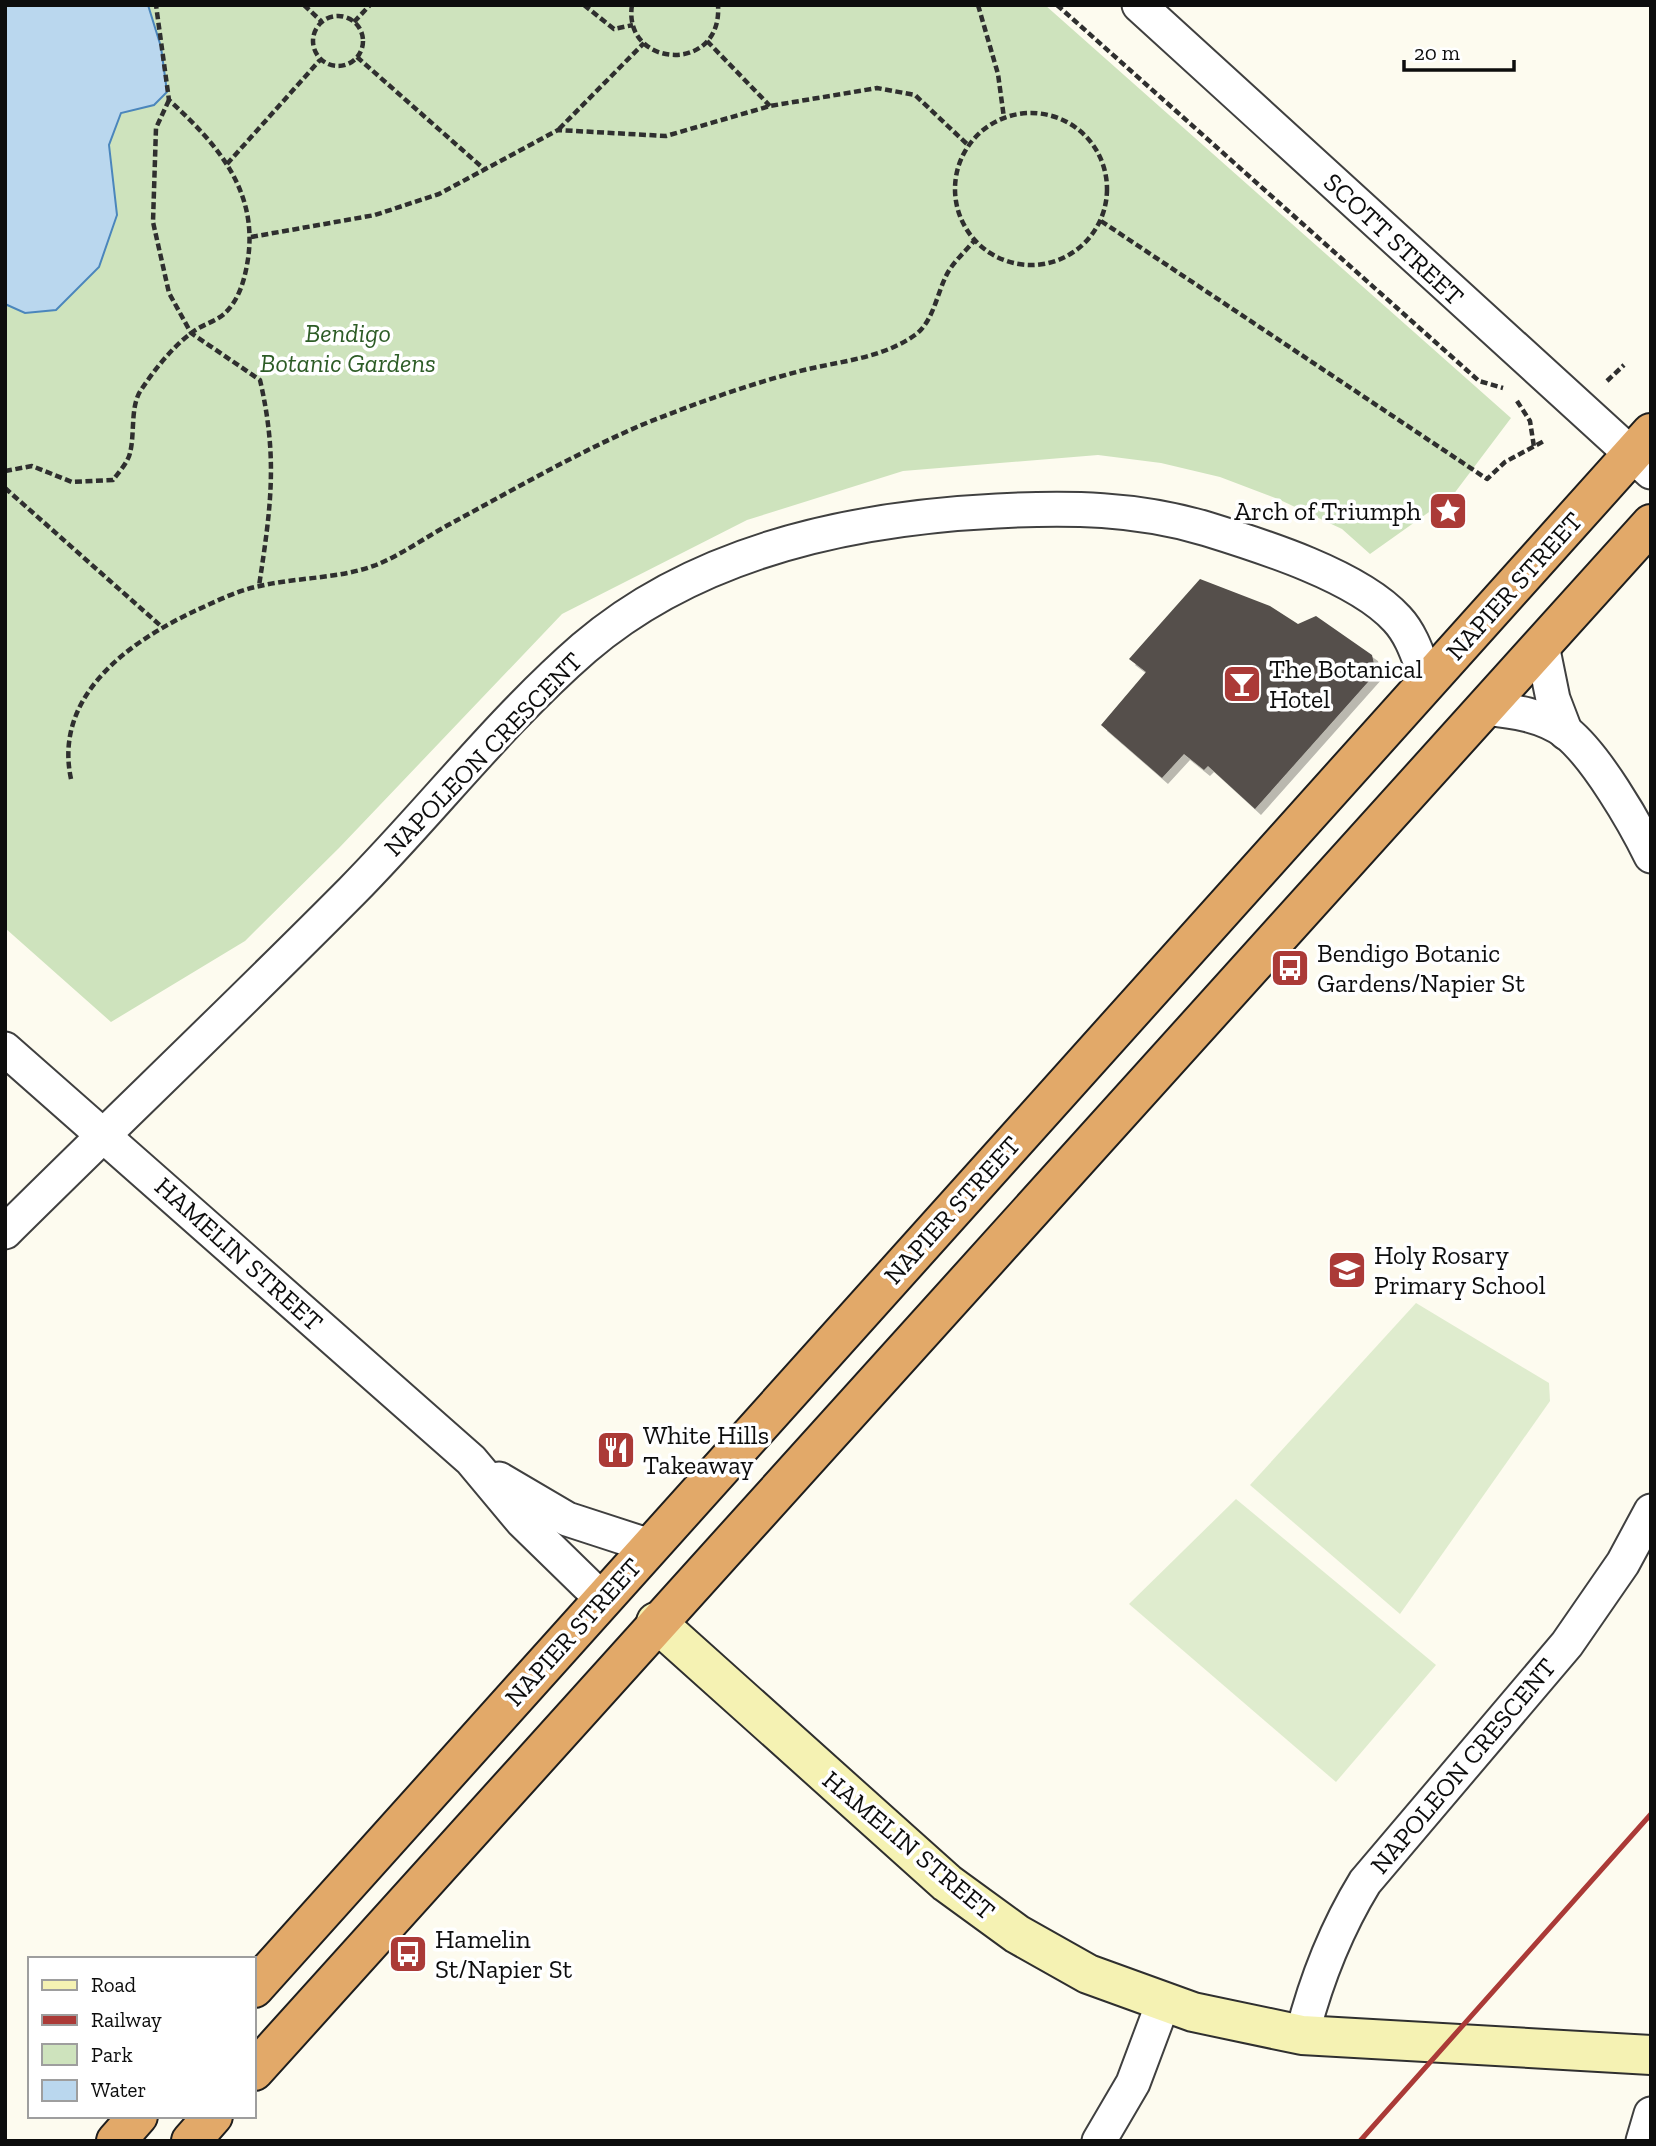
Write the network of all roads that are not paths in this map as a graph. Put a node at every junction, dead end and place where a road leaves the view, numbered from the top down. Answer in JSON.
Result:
{"nodes":[{"id":1,"x":1139,"y":5,"type":"edge"},
{"id":2,"x":1644,"y":453,"type":"edge"},
{"id":3,"x":1651,"y":524,"type":"edge"},
{"id":4,"x":1542,"y":645,"type":"junction"},
{"id":5,"x":1428,"y":682,"type":"junction"},
{"id":6,"x":1485,"y":708,"type":"junction"},
{"id":7,"x":1566,"y":733,"type":"junction"},
{"id":8,"x":1651,"y":856,"type":"edge"},
{"id":9,"x":5,"y":1049,"type":"edge"},
{"id":10,"x":105,"y":1137,"type":"junction"},
{"id":11,"x":5,"y":1232,"type":"edge"},
{"id":12,"x":471,"y":1460,"type":"junction"},
{"id":13,"x":1651,"y":1511,"type":"edge"},
{"id":14,"x":650,"y":1546,"type":"junction"},
{"id":15,"x":602,"y":1599,"type":"junction"},
{"id":16,"x":656,"y":1622,"type":"junction"},
{"id":17,"x":256,"y":1986,"type":"edge"},
{"id":18,"x":1163,"y":2003,"type":"junction"},
{"id":19,"x":1302,"y":2035,"type":"junction"},
{"id":20,"x":1651,"y":2054,"type":"edge"},
{"id":21,"x":256,"y":2069,"type":"edge"},
{"id":22,"x":1651,"y":2114,"type":"edge"},
{"id":23,"x":136,"y":2118,"type":"edge"},
{"id":24,"x":211,"y":2118,"type":"edge"},
{"id":25,"x":116,"y":2141,"type":"edge"},
{"id":26,"x":191,"y":2141,"type":"edge"},
{"id":27,"x":1099,"y":2141,"type":"edge"},
{"id":28,"x":1643,"y":2141,"type":"edge"}],
"edges":[{"from":1,"to":2,"type":"street","name":"SCOTT STREET"},
{"from":2,"to":5,"type":"highway","name":"NAPIER STREET"},
{"from":3,"to":4,"type":"highway"},
{"from":4,"to":6,"type":"highway"},
{"from":4,"to":7,"type":"street"},
{"from":5,"to":10,"type":"street","name":"NAPOLEON CRESCENT"},
{"from":5,"to":14,"type":"highway","name":"NAPIER STREET"},
{"from":6,"to":7,"type":"street"},
{"from":6,"to":16,"type":"highway"},
{"from":7,"to":8,"type":"street"},
{"from":9,"to":10,"type":"street","name":"HAMELIN STREET"},
{"from":10,"to":11,"type":"street","name":"NAPOLEON CRESCENT"},
{"from":10,"to":12,"type":"street","name":"HAMELIN STREET"},
{"from":12,"to":14,"type":"street","name":"HAMELIN STREET"},
{"from":12,"to":15,"type":"street","name":"HAMELIN STREET"},
{"from":13,"to":19,"type":"street","name":"NAPOLEON CRESCENT"},
{"from":14,"to":15,"type":"highway","name":"NAPIER STREET"},
{"from":15,"to":16,"type":"highway","name":"HAMELIN STREET"},
{"from":15,"to":17,"type":"highway","name":"NAPIER STREET"},
{"from":16,"to":18,"type":"street","name":"HAMELIN STREET"},
{"from":16,"to":21,"type":"highway"},
{"from":18,"to":19,"type":"street","name":"HAMELIN STREET"},
{"from":18,"to":27,"type":"street"},
{"from":19,"to":20,"type":"street","name":"HAMELIN STREET"},
{"from":22,"to":28,"type":"street"},
{"from":23,"to":25,"type":"highway"},
{"from":24,"to":26,"type":"highway"}]}
